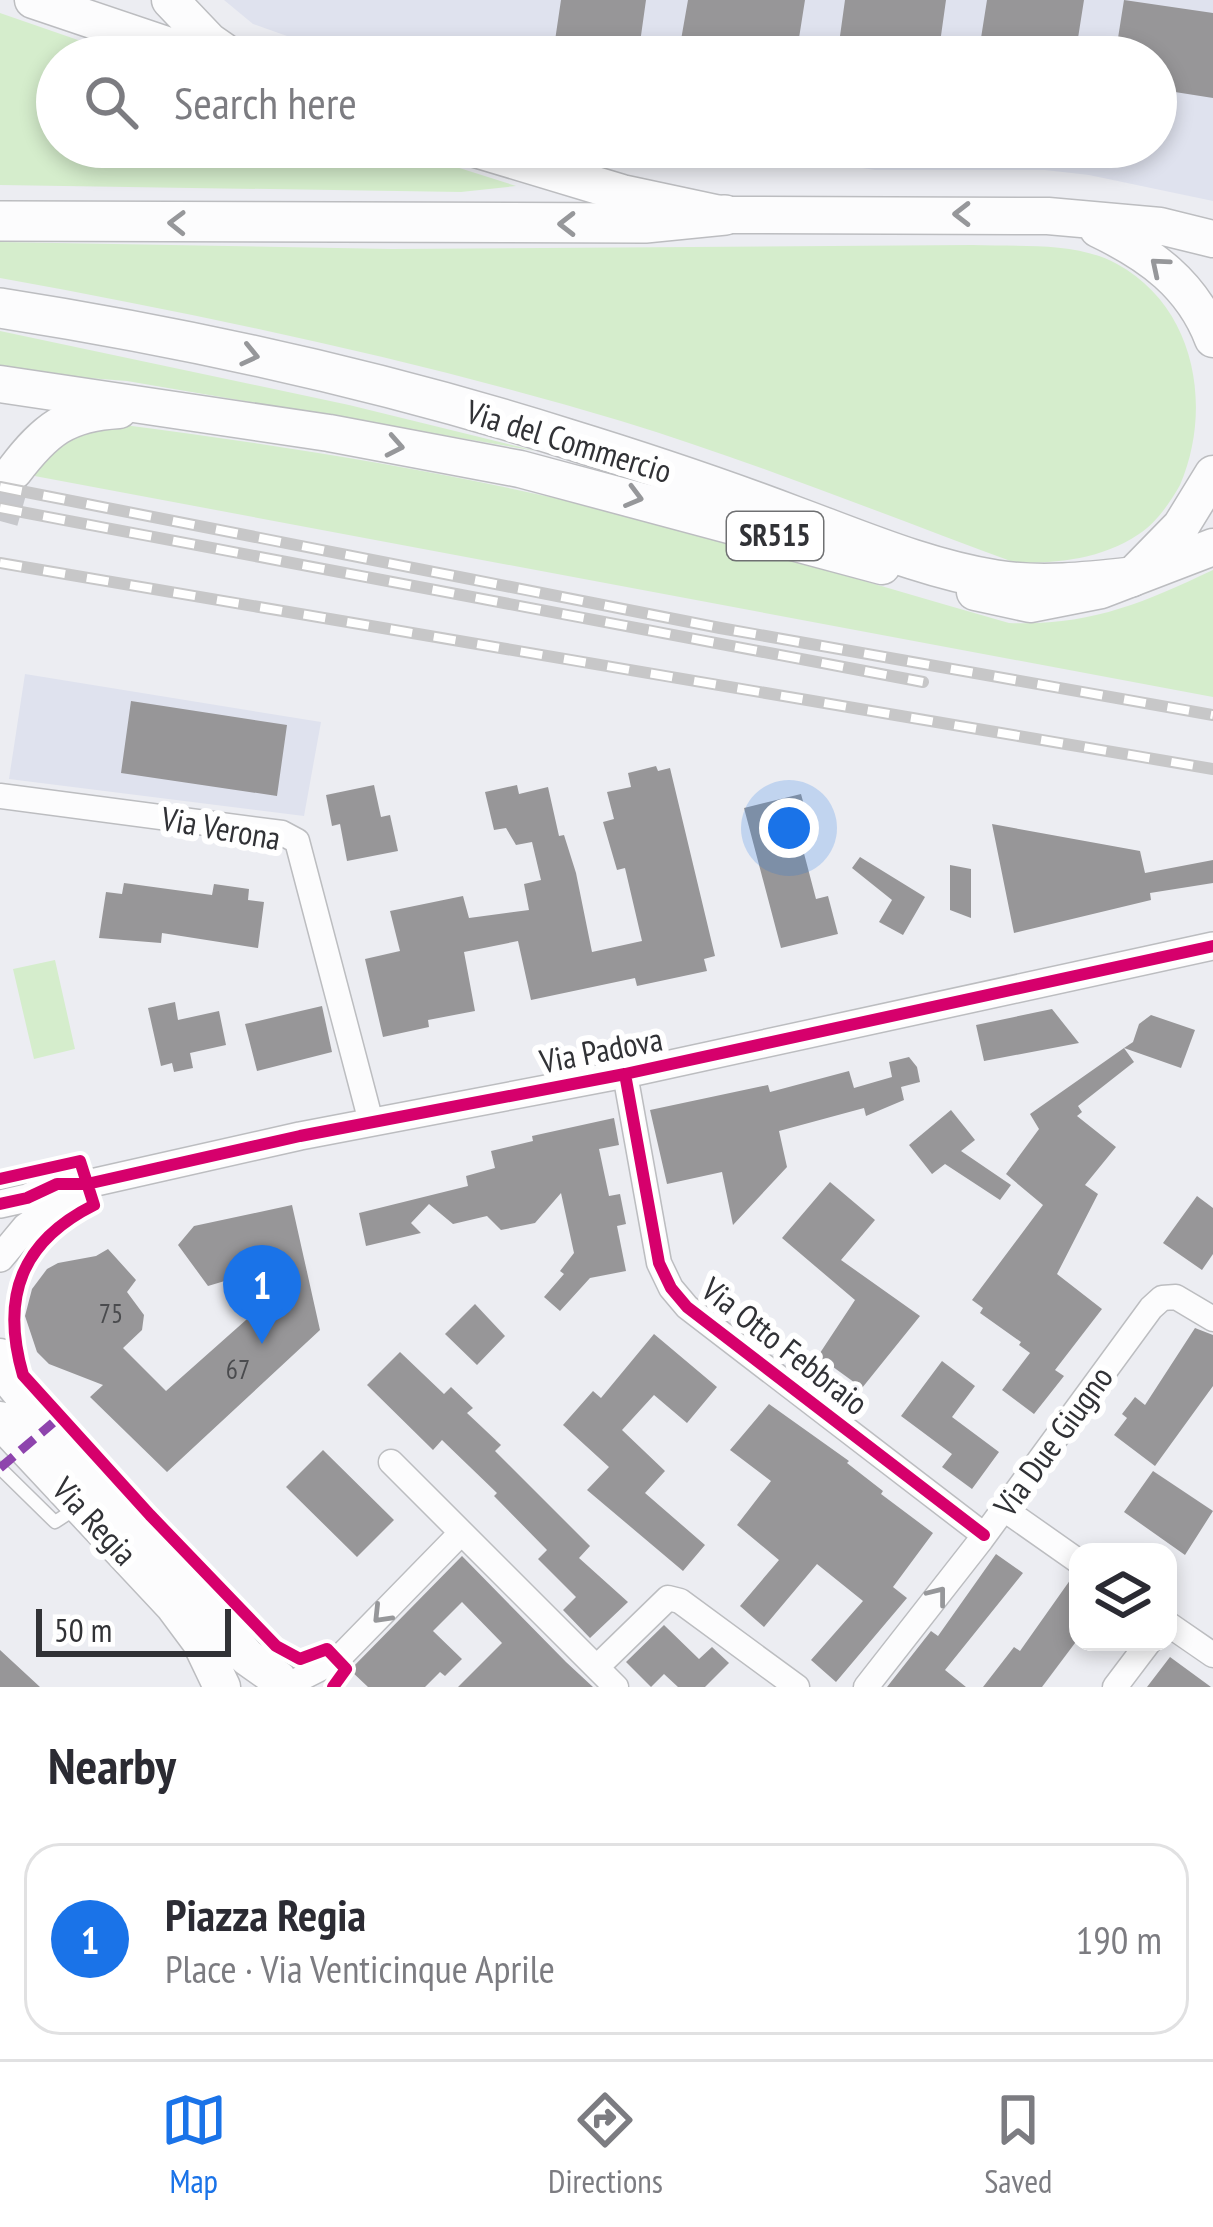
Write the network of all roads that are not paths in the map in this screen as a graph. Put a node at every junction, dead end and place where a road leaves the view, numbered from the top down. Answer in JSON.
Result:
{"nodes":[{"id":1,"x":34,"y":0,"type":"edge"},
{"id":2,"x":170,"y":0,"type":"edge"},
{"id":3,"x":140,"y":36,"type":"edge"},
{"id":4,"x":204,"y":36,"type":"edge"},
{"id":5,"x":539,"y":168,"type":"edge"},
{"id":6,"x":725,"y":215,"type":"junction"},
{"id":7,"x":1079,"y":219,"type":"junction"},
{"id":8,"x":0,"y":221,"type":"edge"},
{"id":9,"x":1213,"y":239,"type":"edge"},
{"id":10,"x":6,"y":309,"type":"edge"},
{"id":11,"x":1213,"y":339,"type":"edge"},
{"id":12,"x":0,"y":384,"type":"edge"},
{"id":13,"x":155,"y":408,"type":"junction"},
{"id":14,"x":14,"y":471,"type":"tunnel mouth"},
{"id":15,"x":1213,"y":474,"type":"edge"},
{"id":16,"x":1213,"y":548,"type":"edge"},
{"id":17,"x":1131,"y":577,"type":"junction"},
{"id":18,"x":0,"y":796,"type":"edge"},
{"id":19,"x":1213,"y":946,"type":"edge"},
{"id":20,"x":625,"y":1074,"type":"junction"},
{"id":21,"x":370,"y":1122,"type":"junction"},
{"id":22,"x":87,"y":1184,"type":"junction"},
{"id":23,"x":0,"y":1204,"type":"edge"},
{"id":24,"x":0,"y":1258,"type":"edge"},
{"id":25,"x":1213,"y":1319,"type":"edge"},
{"id":26,"x":0,"y":1357,"type":"edge"},
{"id":27,"x":0,"y":1420,"type":"edge"},
{"id":28,"x":391,"y":1462,"type":"dead end"},
{"id":29,"x":0,"y":1468,"type":"edge"},
{"id":30,"x":81,"y":1505,"type":"junction"},
{"id":31,"x":1004,"y":1509,"type":"junction"},
{"id":32,"x":461,"y":1533,"type":"junction"},
{"id":33,"x":984,"y":1535,"type":"junction"},
{"id":34,"x":1069,"y":1555,"type":"edge"},
{"id":35,"x":1177,"y":1630,"type":"edge"},
{"id":36,"x":1142,"y":1651,"type":"edge"},
{"id":37,"x":1213,"y":1655,"type":"edge"},
{"id":38,"x":597,"y":1667,"type":"junction"},
{"id":39,"x":277,"y":1684,"type":"edge"},
{"id":40,"x":222,"y":1687,"type":"edge"},
{"id":41,"x":616,"y":1687,"type":"edge"},
{"id":42,"x":797,"y":1687,"type":"edge"},
{"id":43,"x":866,"y":1687,"type":"edge"},
{"id":44,"x":1115,"y":1687,"type":"edge"}],
"edges":[{"from":1,"to":3,"type":"main road"},
{"from":2,"to":4,"type":"main road"},
{"from":5,"to":6,"type":"main road"},
{"from":7,"to":6,"type":"main road","one_way":true},
{"from":6,"to":8,"type":"highway","one_way":true},
{"from":7,"to":9,"type":"main road"},
{"from":11,"to":7,"type":"main road","one_way":true},
{"from":10,"to":17,"type":"highway","name":"Via del Commercio","one_way":true},
{"from":12,"to":13,"type":"main road","name":"Via del Commercio","number":"SR515"},
{"from":13,"to":14,"type":"main road","number":"SR515"},
{"from":13,"to":17,"type":"main road","name":"Via del Commercio","number":"SR515","one_way":true},
{"from":15,"to":17,"type":"main road","name":"Via del Commercio"},
{"from":16,"to":17,"type":"main road","name":"Via del Commercio","number":"SR515"},
{"from":18,"to":21,"type":"street","name":"Via Verona"},
{"from":19,"to":20,"type":"street","name":"Via Padova"},
{"from":20,"to":21,"type":"street","name":"Via Padova"},
{"from":20,"to":33,"type":"street","name":"Via Otto Febbraio"},
{"from":21,"to":22,"type":"street","name":"Via Padova"},
{"from":22,"to":23,"type":"street","name":"Via Padova"},
{"from":22,"to":24,"type":"street","name":"Via Padova"},
{"from":25,"to":31,"type":"street","name":"Via Due Giugno"},
{"from":26,"to":39,"type":"main road","name":"Via Regia"},
{"from":27,"to":30,"type":"main road","name":"Via Regia"},
{"from":28,"to":32,"type":"street"},
{"from":29,"to":30,"type":"lane"},
{"from":30,"to":40,"type":"main road","name":"Via Regia"},
{"from":31,"to":33,"type":"street","name":"Via Due Giugno"},
{"from":31,"to":34,"type":"street"},
{"from":32,"to":38,"type":"street"},
{"from":32,"to":39,"type":"street","one_way":true},
{"from":43,"to":33,"type":"street","name":"Via Due Giugno","one_way":true},
{"from":35,"to":37,"type":"street"},
{"from":36,"to":44,"type":"street"},
{"from":38,"to":41,"type":"street"},
{"from":38,"to":42,"type":"street"}]}
